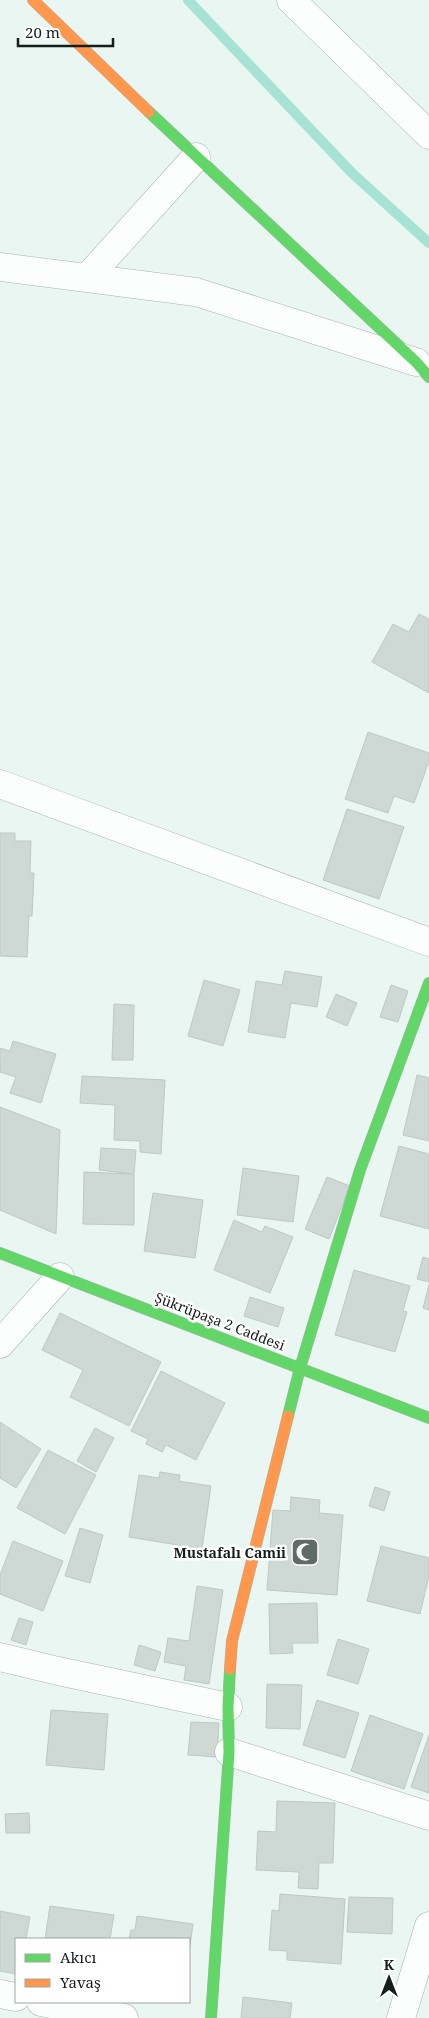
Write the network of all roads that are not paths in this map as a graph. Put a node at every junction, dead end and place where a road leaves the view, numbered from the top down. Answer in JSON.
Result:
{"nodes":[{"id":1,"x":33,"y":0,"type":"edge"},
{"id":2,"x":291,"y":0,"type":"edge"},
{"id":3,"x":429,"y":135,"type":"edge"},
{"id":4,"x":196,"y":156,"type":"junction"},
{"id":5,"x":0,"y":267,"type":"edge"},
{"id":6,"x":87,"y":278,"type":"junction"},
{"id":7,"x":422,"y":370,"type":"edge"},
{"id":8,"x":0,"y":784,"type":"edge"},
{"id":9,"x":429,"y":942,"type":"edge"},
{"id":10,"x":429,"y":983,"type":"edge"},
{"id":11,"x":0,"y":1253,"type":"edge"},
{"id":12,"x":60,"y":1277,"type":"junction"},
{"id":13,"x":0,"y":1344,"type":"edge"},
{"id":14,"x":300,"y":1368,"type":"junction"},
{"id":15,"x":429,"y":1418,"type":"edge"},
{"id":16,"x":0,"y":1657,"type":"edge"},
{"id":17,"x":228,"y":1706,"type":"junction"},
{"id":18,"x":229,"y":1752,"type":"junction"},
{"id":19,"x":429,"y":1816,"type":"edge"},
{"id":20,"x":429,"y":1926,"type":"edge"},
{"id":21,"x":0,"y":1994,"type":"edge"},
{"id":22,"x":15,"y":1997,"type":"edge"},
{"id":23,"x":46,"y":2003,"type":"edge"},
{"id":24,"x":124,"y":2018,"type":"edge"},
{"id":25,"x":211,"y":2018,"type":"edge"},
{"id":26,"x":401,"y":2018,"type":"edge"}],
"edges":[{"from":1,"to":4,"type":"street"},
{"from":2,"to":3,"type":"street"},
{"from":4,"to":6,"type":"street"},
{"from":4,"to":7,"type":"street"},
{"from":5,"to":6,"type":"street"},
{"from":6,"to":7,"type":"street"},
{"from":8,"to":9,"type":"street"},
{"from":10,"to":14,"type":"street"},
{"from":11,"to":12,"type":"street","name":"Şükrüpaşa 2 Caddesi"},
{"from":12,"to":13,"type":"street"},
{"from":12,"to":14,"type":"street","name":"Şükrüpaşa 2 Caddesi"},
{"from":14,"to":15,"type":"street","name":"Şükrüpaşa 2 Caddesi"},
{"from":14,"to":17,"type":"street"},
{"from":16,"to":17,"type":"street"},
{"from":17,"to":18,"type":"street"},
{"from":18,"to":19,"type":"street"},
{"from":18,"to":25,"type":"street"},
{"from":20,"to":26,"type":"street"},
{"from":21,"to":22,"type":"street"},
{"from":23,"to":24,"type":"street"}]}
